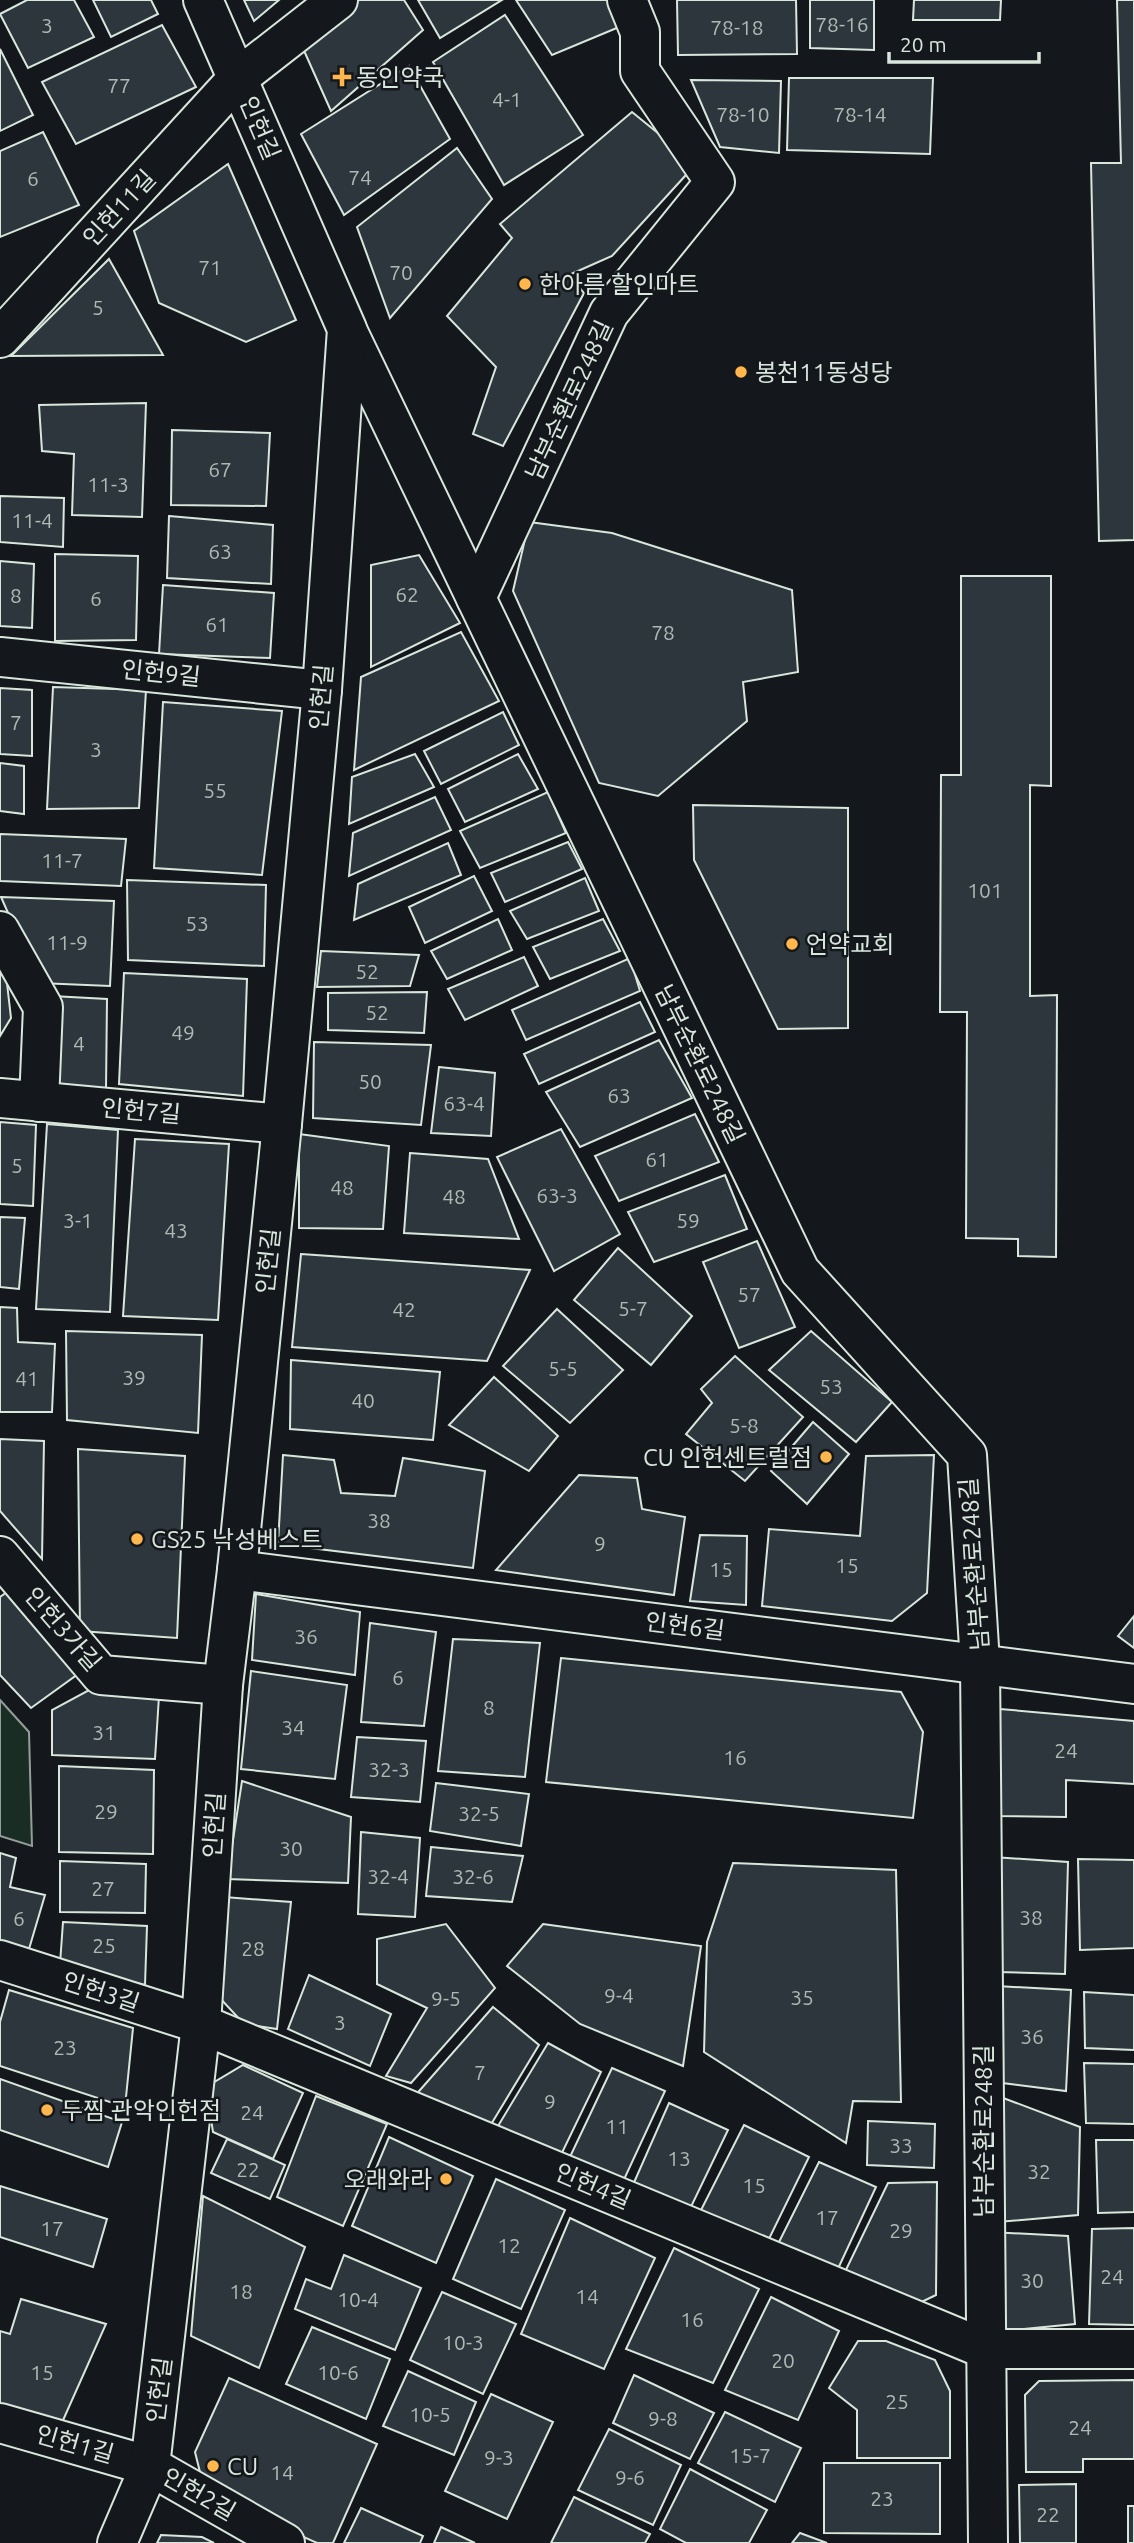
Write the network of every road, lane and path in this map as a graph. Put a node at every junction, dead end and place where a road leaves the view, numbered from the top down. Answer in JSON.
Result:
{"nodes":[{"id":1,"x":203,"y":0,"type":"edge"},
{"id":2,"x":338,"y":0,"type":"edge"},
{"id":3,"x":628,"y":0,"type":"edge"},
{"id":4,"x":238,"y":78,"type":"junction"},
{"id":5,"x":347,"y":329,"type":"junction"},
{"id":6,"x":0,"y":338,"type":"edge"},
{"id":7,"x":476,"y":598,"type":"junction"},
{"id":8,"x":0,"y":657,"type":"edge"},
{"id":9,"x":322,"y":690,"type":"junction"},
{"id":10,"x":0,"y":931,"type":"edge"},
{"id":11,"x":0,"y":1098,"type":"edge"},
{"id":12,"x":39,"y":1102,"type":"junction"},
{"id":13,"x":282,"y":1124,"type":"junction"},
{"id":14,"x":0,"y":1556,"type":"edge"},
{"id":15,"x":237,"y":1570,"type":"junction"},
{"id":16,"x":980,"y":1663,"type":"junction"},
{"id":17,"x":1134,"y":1684,"type":"edge"},
{"id":18,"x":223,"y":1685,"type":"junction"},
{"id":19,"x":0,"y":1960,"type":"edge"},
{"id":20,"x":201,"y":2024,"type":"junction"},
{"id":21,"x":985,"y":2349,"type":"junction"},
{"id":22,"x":1134,"y":2349,"type":"edge"},
{"id":23,"x":0,"y":2423,"type":"edge"},
{"id":24,"x":150,"y":2466,"type":"junction"},
{"id":25,"x":117,"y":2543,"type":"edge"},
{"id":26,"x":285,"y":2543,"type":"edge"},
{"id":27,"x":988,"y":2543,"type":"edge"}],
"edges":[{"from":1,"to":4,"type":"street","name":"인헌길"},
{"from":2,"to":4,"type":"street","name":"인헌11길"},
{"from":3,"to":7,"type":"street","name":"남부순환로248길"},
{"from":4,"to":5,"type":"street","name":"인헌길"},
{"from":4,"to":6,"type":"street","name":"인헌11길"},
{"from":5,"to":7,"type":"street","name":"남부순환로248길"},
{"from":5,"to":9,"type":"street","name":"인헌길"},
{"from":7,"to":16,"type":"street","name":"남부순환로248길"},
{"from":8,"to":9,"type":"street","name":"인헌9길"},
{"from":9,"to":13,"type":"street","name":"인헌길"},
{"from":10,"to":12,"type":"street"},
{"from":11,"to":12,"type":"street","name":"인헌7길"},
{"from":12,"to":13,"type":"street","name":"인헌7길"},
{"from":13,"to":15,"type":"street","name":"인헌길"},
{"from":14,"to":18,"type":"street","name":"인헌3가길"},
{"from":15,"to":16,"type":"street","name":"인헌6길"},
{"from":15,"to":18,"type":"street","name":"인헌길"},
{"from":16,"to":17,"type":"street","name":"인헌6길"},
{"from":16,"to":21,"type":"street","name":"남부순환로248길"},
{"from":18,"to":20,"type":"street","name":"인헌길"},
{"from":19,"to":20,"type":"street","name":"인헌3길"},
{"from":20,"to":21,"type":"street","name":"인헌4길"},
{"from":20,"to":24,"type":"street","name":"인헌길"},
{"from":21,"to":22,"type":"street"},
{"from":21,"to":27,"type":"street","name":"남부순환로248길"},
{"from":23,"to":24,"type":"street","name":"인헌1길"},
{"from":24,"to":25,"type":"street","name":"인헌길"},
{"from":24,"to":26,"type":"street","name":"인헌2길"}]}
